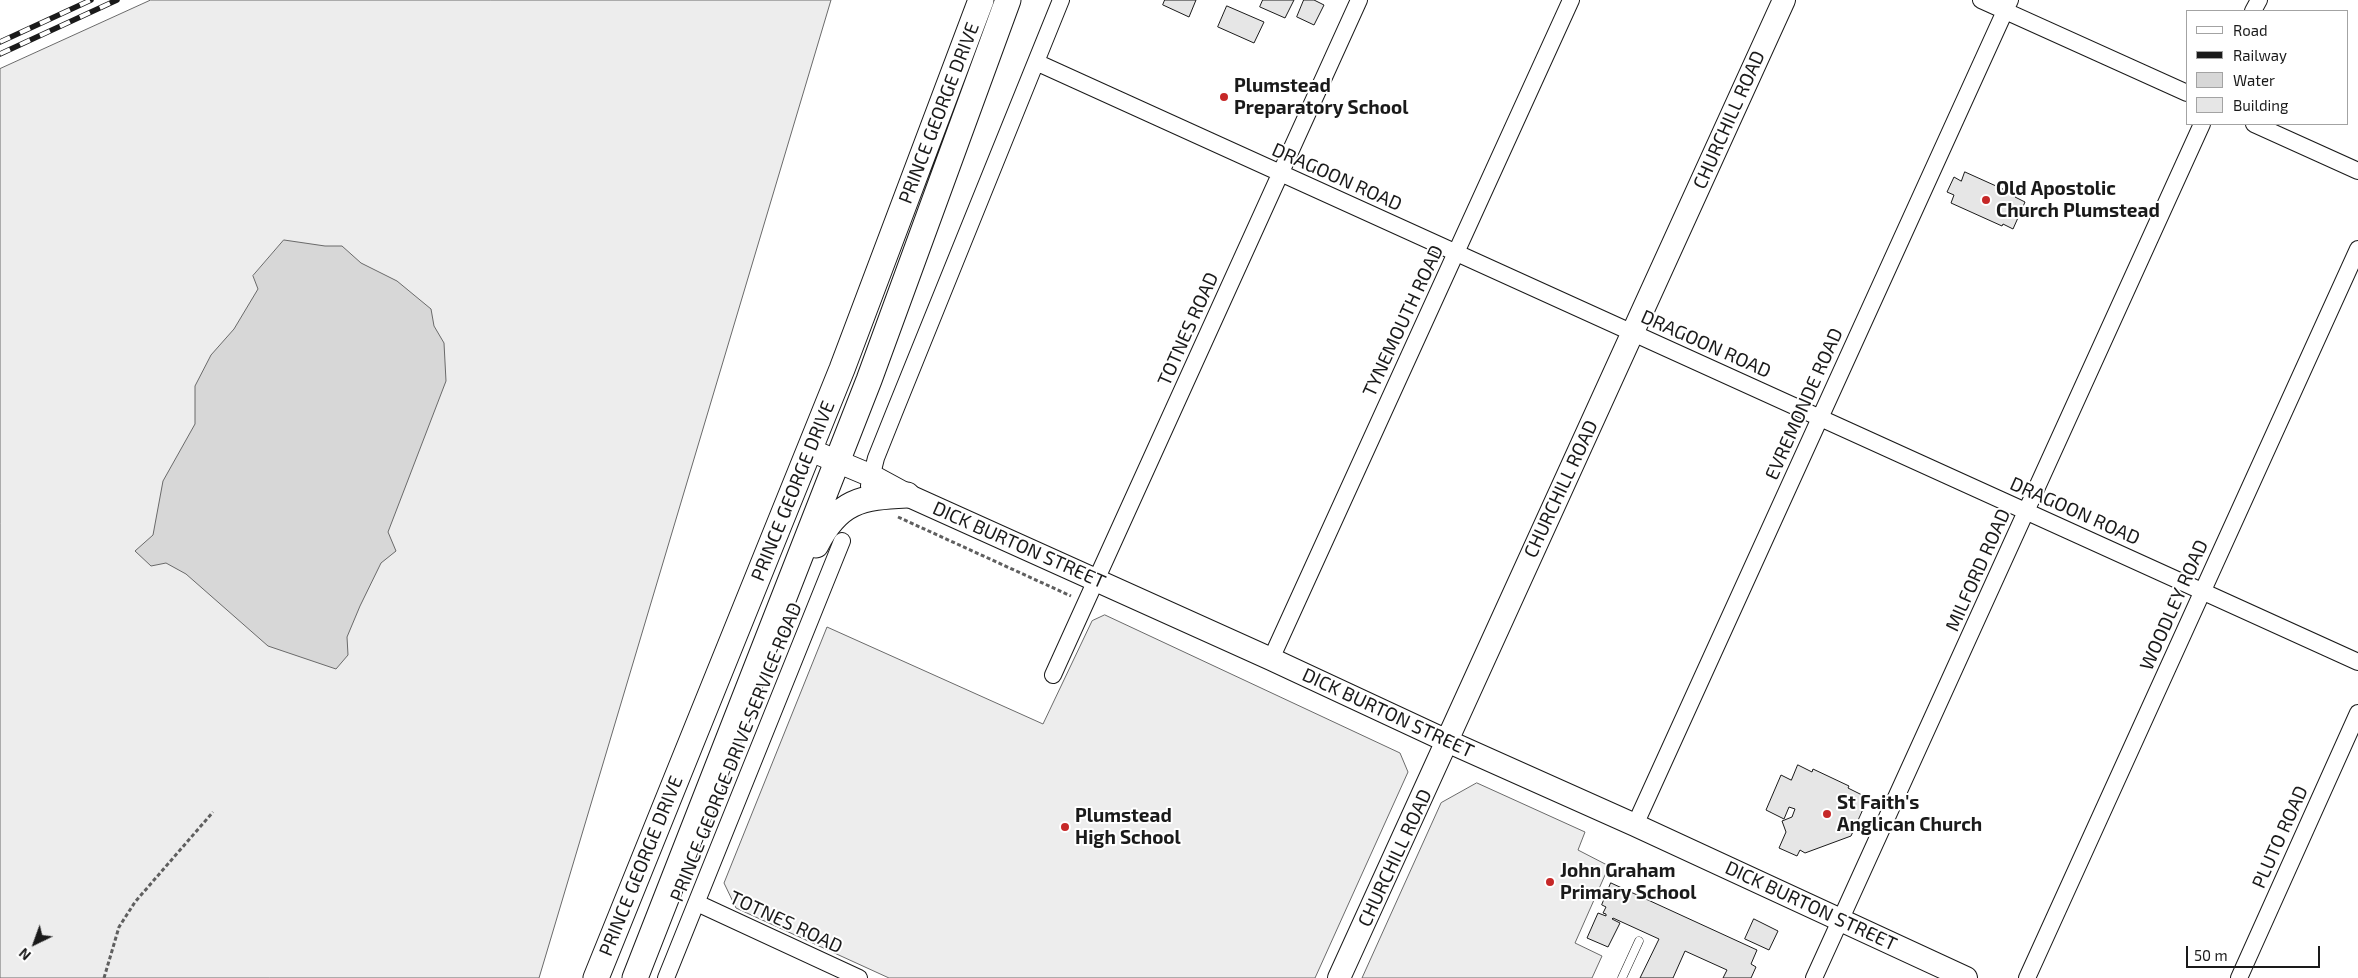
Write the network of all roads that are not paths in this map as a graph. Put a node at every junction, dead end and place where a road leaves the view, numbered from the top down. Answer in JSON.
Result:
{"nodes":[{"id":1,"x":982,"y":0,"type":"edge"},
{"id":2,"x":1008,"y":0,"type":"edge"},
{"id":3,"x":1061,"y":0,"type":"edge"},
{"id":4,"x":1359,"y":0,"type":"edge"},
{"id":5,"x":1571,"y":0,"type":"edge"},
{"id":6,"x":1784,"y":0,"type":"edge"},
{"id":7,"x":1981,"y":0,"type":"edge"},
{"id":8,"x":2007,"y":5,"type":"edge"},
{"id":9,"x":1038,"y":63,"type":"junction"},
{"id":10,"x":2186,"y":93,"type":"edge"},
{"id":11,"x":2202,"y":125,"type":"edge"},
{"id":12,"x":2256,"y":125,"type":"edge"},
{"id":13,"x":2358,"y":171,"type":"edge"},
{"id":14,"x":1280,"y":173,"type":"junction"},
{"id":15,"x":2358,"y":249,"type":"edge"},
{"id":16,"x":1456,"y":253,"type":"junction"},
{"id":17,"x":1633,"y":332,"type":"junction"},
{"id":18,"x":1820,"y":417,"type":"junction"},
{"id":19,"x":810,"y":450,"type":"junction"},
{"id":20,"x":837,"y":461,"type":"junction"},
{"id":21,"x":869,"y":487,"type":"junction"},
{"id":22,"x":902,"y":506,"type":"joint"},
{"id":23,"x":2027,"y":511,"type":"junction"},
{"id":24,"x":842,"y":541,"type":"dead end"},
{"id":25,"x":1096,"y":579,"type":"junction"},
{"id":26,"x":2203,"y":591,"type":"junction"},
{"id":27,"x":760,"y":658,"type":"junction"},
{"id":28,"x":1271,"y":659,"type":"junction"},
{"id":29,"x":2358,"y":662,"type":"edge"},
{"id":30,"x":1053,"y":675,"type":"dead end"},
{"id":31,"x":2358,"y":713,"type":"edge"},
{"id":32,"x":1447,"y":741,"type":"junction"},
{"id":33,"x":1635,"y":825,"type":"junction"},
{"id":34,"x":697,"y":903,"type":"junction"},
{"id":35,"x":1841,"y":920,"type":"junction"},
{"id":36,"x":1639,"y":941,"type":"dead end"},
{"id":37,"x":596,"y":978,"type":"edge"},
{"id":38,"x":634,"y":978,"type":"edge"},
{"id":39,"x":666,"y":978,"type":"edge"},
{"id":40,"x":859,"y":978,"type":"edge"},
{"id":41,"x":1339,"y":978,"type":"edge"},
{"id":42,"x":1622,"y":978,"type":"edge"},
{"id":43,"x":1814,"y":978,"type":"edge"},
{"id":44,"x":1966,"y":978,"type":"edge"},
{"id":45,"x":2027,"y":978,"type":"edge"},
{"id":46,"x":2239,"y":978,"type":"edge"}],
"edges":[{"from":1,"to":19,"type":"main road","name":"PRINCE GEORGE DRIVE"},
{"from":2,"to":20,"type":"main road","name":"PRINCE GEORGE DRIVE"},
{"from":3,"to":9,"type":"street"},
{"from":4,"to":14,"type":"street","name":"TOTNES ROAD"},
{"from":5,"to":16,"type":"street","name":"TYNEMOUTH ROAD"},
{"from":6,"to":17,"type":"street","name":"CHURCHILL ROAD"},
{"from":7,"to":8,"type":"street"},
{"from":8,"to":10,"type":"street"},
{"from":8,"to":18,"type":"street","name":"EVREMONDE ROAD"},
{"from":9,"to":14,"type":"street","name":"DRAGOON ROAD"},
{"from":9,"to":21,"type":"street"},
{"from":11,"to":23,"type":"street","name":"MILFORD ROAD"},
{"from":12,"to":13,"type":"street"},
{"from":14,"to":16,"type":"street","name":"DRAGOON ROAD"},
{"from":14,"to":25,"type":"street","name":"TOTNES ROAD"},
{"from":15,"to":26,"type":"street","name":"WOODLEY ROAD"},
{"from":16,"to":17,"type":"street","name":"DRAGOON ROAD"},
{"from":16,"to":28,"type":"street","name":"TYNEMOUTH ROAD"},
{"from":17,"to":18,"type":"street","name":"DRAGOON ROAD"},
{"from":17,"to":32,"type":"street","name":"CHURCHILL ROAD"},
{"from":18,"to":23,"type":"street","name":"DRAGOON ROAD"},
{"from":18,"to":33,"type":"street","name":"EVREMONDE ROAD"},
{"from":19,"to":20,"type":"street"},
{"from":19,"to":37,"type":"main road","name":"PRINCE GEORGE DRIVE"},
{"from":20,"to":21,"type":"street"},
{"from":20,"to":27,"type":"main road","name":"PRINCE GEORGE DRIVE"},
{"from":21,"to":22,"type":"main road"},
{"from":21,"to":27,"type":"main road"},
{"from":22,"to":25,"type":"street","name":"DICK BURTON STREET"},
{"from":23,"to":26,"type":"street","name":"DRAGOON ROAD"},
{"from":23,"to":35,"type":"street","name":"MILFORD ROAD"},
{"from":24,"to":34,"type":"street","name":"PRINCE GEORGE DRIVE SERVICE ROAD"},
{"from":25,"to":28,"type":"street","name":"DICK BURTON STREET"},
{"from":25,"to":30,"type":"street","name":"TOTNES ROAD"},
{"from":26,"to":29,"type":"street","name":"DRAGOON ROAD"},
{"from":26,"to":45,"type":"street","name":"WOODLEY ROAD"},
{"from":27,"to":38,"type":"main road","name":"PRINCE GEORGE DRIVE"},
{"from":28,"to":32,"type":"street","name":"DICK BURTON STREET"},
{"from":31,"to":46,"type":"street","name":"PLUTO ROAD"},
{"from":32,"to":33,"type":"street","name":"DICK BURTON STREET"},
{"from":32,"to":41,"type":"street","name":"CHURCHILL ROAD"},
{"from":33,"to":35,"type":"street","name":"DICK BURTON STREET"},
{"from":34,"to":39,"type":"street","name":"PRINCE GEORGE DRIVE SERVICE ROAD"},
{"from":34,"to":40,"type":"street","name":"TOTNES ROAD"},
{"from":35,"to":43,"type":"street","name":"MILFORD ROAD"},
{"from":35,"to":44,"type":"street","name":"DICK BURTON STREET"},
{"from":36,"to":42,"type":"lane"}]}
